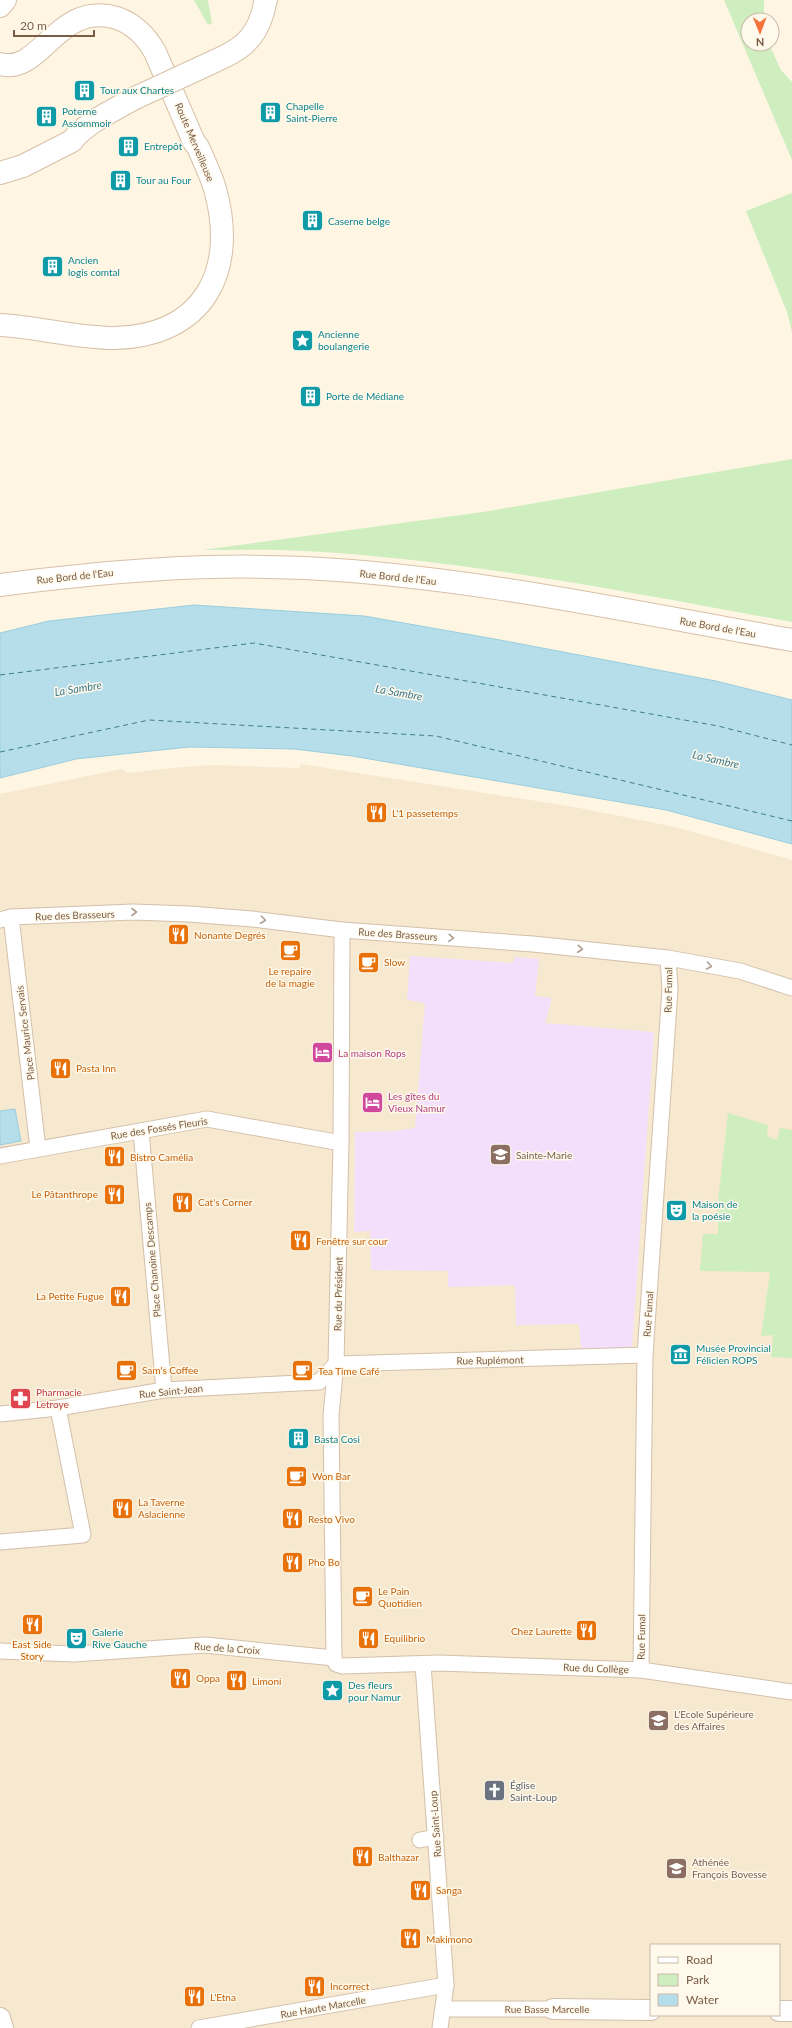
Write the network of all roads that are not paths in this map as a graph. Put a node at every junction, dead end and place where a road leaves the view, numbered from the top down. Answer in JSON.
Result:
{"nodes":[{"id":1,"x":5,"y":0,"type":"edge"},
{"id":2,"x":266,"y":0,"type":"edge"},
{"id":3,"x":0,"y":6,"type":"edge"},
{"id":4,"x":0,"y":64,"type":"edge"},
{"id":5,"x":0,"y":173,"type":"edge"},
{"id":6,"x":0,"y":325,"type":"edge"},
{"id":7,"x":0,"y":585,"type":"edge"},
{"id":8,"x":792,"y":640,"type":"edge"},
{"id":9,"x":5,"y":919,"type":"edge"},
{"id":10,"x":342,"y":930,"type":"junction"},
{"id":11,"x":668,"y":958,"type":"junction"},
{"id":12,"x":792,"y":988,"type":"edge"},
{"id":13,"x":141,"y":1131,"type":"junction"},
{"id":14,"x":341,"y":1143,"type":"junction"},
{"id":15,"x":38,"y":1149,"type":"junction"},
{"id":16,"x":0,"y":1156,"type":"edge"},
{"id":17,"x":645,"y":1356,"type":"junction"},
{"id":18,"x":336,"y":1364,"type":"junction"},
{"id":19,"x":164,"y":1390,"type":"junction"},
{"id":20,"x":58,"y":1408,"type":"junction"},
{"id":21,"x":0,"y":1414,"type":"edge"},
{"id":22,"x":0,"y":1542,"type":"edge"},
{"id":23,"x":0,"y":1651,"type":"edge"},
{"id":24,"x":334,"y":1658,"type":"junction"},
{"id":25,"x":423,"y":1664,"type":"junction"},
{"id":26,"x":641,"y":1670,"type":"junction"},
{"id":27,"x":792,"y":1692,"type":"edge"},
{"id":28,"x":436,"y":1838,"type":"junction"},
{"id":29,"x":420,"y":1840,"type":"dead end"},
{"id":30,"x":446,"y":1985,"type":"junction"},
{"id":31,"x":443,"y":2009,"type":"junction"},
{"id":32,"x":553,"y":2009,"type":"joint"},
{"id":33,"x":650,"y":2010,"type":"edge"},
{"id":34,"x":780,"y":2011,"type":"edge"},
{"id":35,"x":792,"y":2011,"type":"edge"},
{"id":36,"x":0,"y":2018,"type":"edge"},
{"id":37,"x":4,"y":2028,"type":"edge"},
{"id":38,"x":199,"y":2028,"type":"edge"},
{"id":39,"x":440,"y":2028,"type":"edge"}],
"edges":[{"from":1,"to":3,"type":"main road"},
{"from":2,"to":5,"type":"main road","bridge":true},
{"from":4,"to":6,"type":"main road","name":"Route Merveilleuse"},
{"from":7,"to":8,"type":"main road","name":"Rue Bord de l'Eau"},
{"from":9,"to":10,"type":"street","name":"Rue des Brasseurs","one_way":true},
{"from":9,"to":15,"type":"street","name":"Place Maurice Servais"},
{"from":10,"to":11,"type":"street","name":"Rue des Brasseurs","one_way":true},
{"from":10,"to":14,"type":"street","name":"Rue du Président"},
{"from":11,"to":12,"type":"street","name":"Rue des Brasseurs","one_way":true},
{"from":11,"to":17,"type":"street","name":"Rue Fumal"},
{"from":13,"to":14,"type":"street","name":"Rue des Fossés Fleuris"},
{"from":13,"to":15,"type":"street","name":"Rue des Fossés Fleuris"},
{"from":13,"to":19,"type":"street","name":"Place Chanoine Descamps"},
{"from":14,"to":18,"type":"street","name":"Rue du Président"},
{"from":15,"to":16,"type":"street","name":"Rue des Fossés Fleuris"},
{"from":17,"to":18,"type":"street","name":"Rue Ruplémont"},
{"from":17,"to":26,"type":"street","name":"Rue Fumal"},
{"from":18,"to":19,"type":"street","name":"Rue Saint-Jean"},
{"from":18,"to":24,"type":"street","name":"Rue du Président"},
{"from":19,"to":20,"type":"street","name":"Rue Saint-Jean"},
{"from":20,"to":21,"type":"street","name":"Rue Saint-Jean"},
{"from":20,"to":22,"type":"street"},
{"from":23,"to":24,"type":"street","name":"Rue de la Croix"},
{"from":24,"to":25,"type":"street","name":"Rue du Collège"},
{"from":25,"to":26,"type":"street","name":"Rue du Collège"},
{"from":25,"to":28,"type":"street","name":"Rue Saint-Loup"},
{"from":26,"to":27,"type":"street","name":"Rue du Collège"},
{"from":28,"to":29,"type":"street"},
{"from":28,"to":30,"type":"street","name":"Rue Saint-Loup"},
{"from":30,"to":31,"type":"street","name":"Rue Saint-Loup"},
{"from":30,"to":38,"type":"street","name":"Rue Haute Marcelle"},
{"from":31,"to":32,"type":"street","name":"Rue Basse Marcelle"},
{"from":31,"to":39,"type":"street","name":"Rue Saint-Loup"},
{"from":32,"to":33,"type":"street","name":"Rue Basse Marcelle"},
{"from":34,"to":35,"type":"street"},
{"from":36,"to":37,"type":"street"}]}
